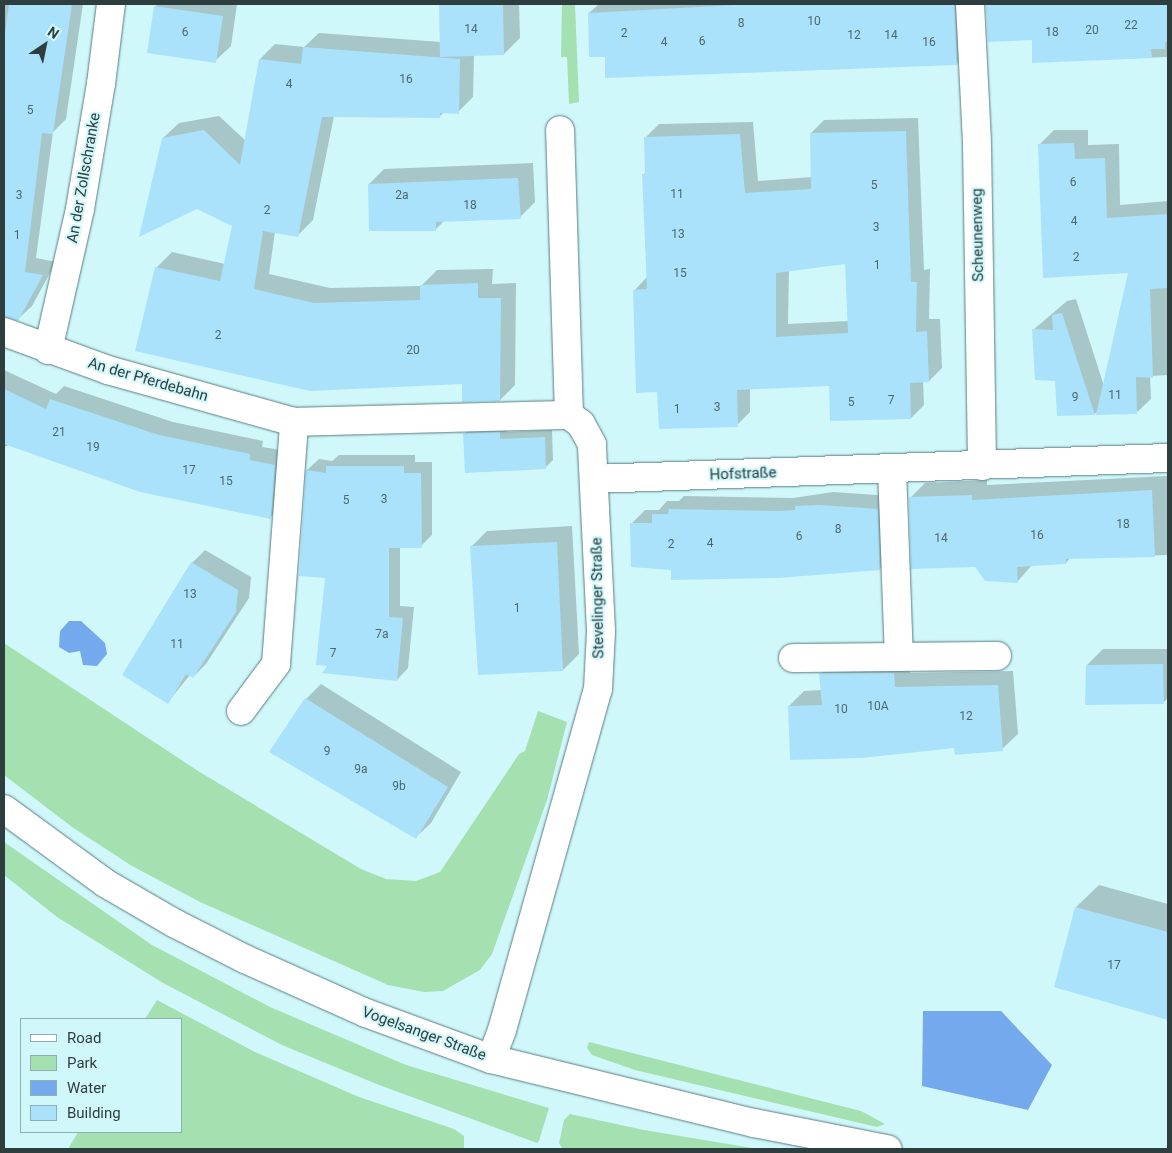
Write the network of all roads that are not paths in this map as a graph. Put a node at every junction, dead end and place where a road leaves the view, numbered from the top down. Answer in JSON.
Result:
{"nodes":[{"id":1,"x":110,"y":4,"type":"edge"},
{"id":2,"x":970,"y":4,"type":"edge"},
{"id":3,"x":560,"y":130,"type":"dead end"},
{"id":4,"x":4,"y":332,"type":"edge"},
{"id":5,"x":48,"y":350,"type":"junction"},
{"id":6,"x":569,"y":415,"type":"junction"},
{"id":7,"x":294,"y":422,"type":"junction"},
{"id":8,"x":1168,"y":458,"type":"edge"},
{"id":9,"x":982,"y":466,"type":"junction"},
{"id":10,"x":892,"y":469,"type":"junction"},
{"id":11,"x":594,"y":479,"type":"junction"},
{"id":12,"x":996,"y":656,"type":"dead end"},
{"id":13,"x":899,"y":657,"type":"junction"},
{"id":14,"x":793,"y":658,"type":"dead end"},
{"id":15,"x":241,"y":711,"type":"dead end"},
{"id":16,"x":4,"y":809,"type":"edge"},
{"id":17,"x":491,"y":1059,"type":"junction"},
{"id":18,"x":887,"y":1149,"type":"edge"}],
"edges":[{"from":1,"to":5,"type":"street","name":"An der Zollschranke"},
{"from":2,"to":9,"type":"street","name":"Scheunenweg"},
{"from":3,"to":6,"type":"street"},
{"from":4,"to":5,"type":"street","name":"An der Pferdebahn"},
{"from":5,"to":7,"type":"street","name":"An der Pferdebahn"},
{"from":6,"to":7,"type":"street","name":"An der Pferdebahn"},
{"from":6,"to":11,"type":"street","name":"Stevelinger Straße"},
{"from":7,"to":15,"type":"street"},
{"from":8,"to":9,"type":"street","name":"Hofstraße"},
{"from":9,"to":10,"type":"street","name":"Hofstraße"},
{"from":10,"to":11,"type":"street","name":"Hofstraße"},
{"from":10,"to":13,"type":"street"},
{"from":11,"to":17,"type":"street","name":"Stevelinger Straße"},
{"from":12,"to":13,"type":"street"},
{"from":13,"to":14,"type":"street"},
{"from":16,"to":17,"type":"street","name":"Vogelsanger Straße"},
{"from":17,"to":18,"type":"street","name":"Vogelsanger Straße"}]}
